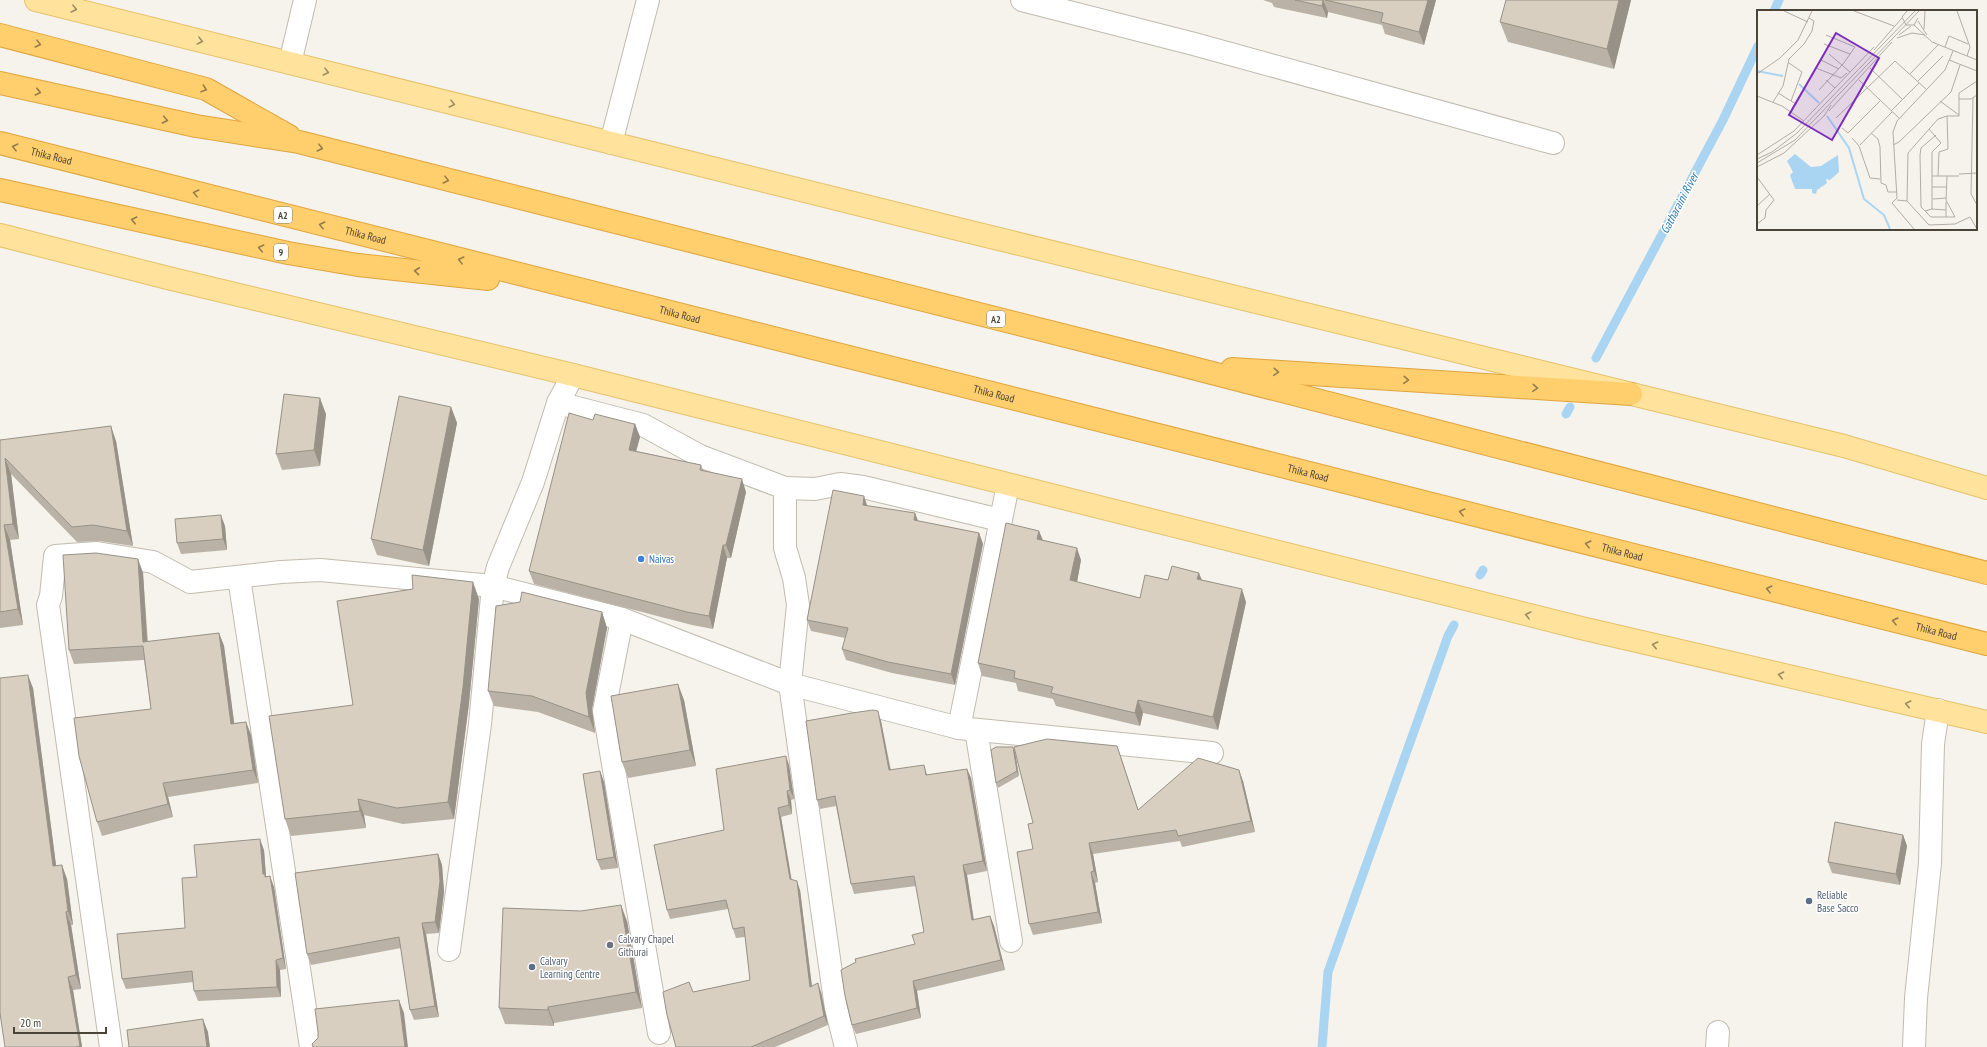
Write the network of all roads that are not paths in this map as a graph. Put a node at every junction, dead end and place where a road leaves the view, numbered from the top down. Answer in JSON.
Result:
{"nodes":[{"id":1,"x":36,"y":0,"type":"edge"},
{"id":2,"x":305,"y":0,"type":"edge"},
{"id":3,"x":648,"y":0,"type":"edge"},
{"id":4,"x":1022,"y":0,"type":"edge"},
{"id":5,"x":0,"y":35,"type":"edge"},
{"id":6,"x":290,"y":63,"type":"junction"},
{"id":7,"x":0,"y":83,"type":"edge"},
{"id":8,"x":299,"y":142,"type":"junction"},
{"id":9,"x":0,"y":143,"type":"edge"},
{"id":10,"x":611,"y":143,"type":"junction"},
{"id":11,"x":1553,"y":143,"type":"dead end"},
{"id":12,"x":0,"y":190,"type":"edge"},
{"id":13,"x":0,"y":235,"type":"edge"},
{"id":14,"x":567,"y":287,"type":"junction"},
{"id":15,"x":1181,"y":366,"type":"junction"},
{"id":16,"x":573,"y":375,"type":"junction"},
{"id":17,"x":1631,"y":394,"type":"junction"},
{"id":18,"x":558,"y":403,"type":"junction"},
{"id":19,"x":1008,"y":485,"type":"junction"},
{"id":20,"x":785,"y":488,"type":"junction"},
{"id":21,"x":1987,"y":488,"type":"edge"},
{"id":22,"x":1000,"y":520,"type":"junction"},
{"id":23,"x":1987,"y":573,"type":"edge"},
{"id":24,"x":239,"y":578,"type":"junction"},
{"id":25,"x":493,"y":586,"type":"junction"},
{"id":26,"x":622,"y":619,"type":"junction"},
{"id":27,"x":1987,"y":644,"type":"edge"},
{"id":28,"x":790,"y":684,"type":"junction"},
{"id":29,"x":1938,"y":710,"type":"junction"},
{"id":30,"x":1987,"y":722,"type":"edge"},
{"id":31,"x":968,"y":729,"type":"junction"},
{"id":32,"x":1212,"y":753,"type":"dead end"},
{"id":33,"x":1011,"y":941,"type":"dead end"},
{"id":34,"x":449,"y":950,"type":"dead end"},
{"id":35,"x":660,"y":1033,"type":"dead end"},
{"id":36,"x":111,"y":1047,"type":"edge"},
{"id":37,"x":311,"y":1047,"type":"edge"},
{"id":38,"x":846,"y":1047,"type":"edge"},
{"id":39,"x":1914,"y":1047,"type":"edge"}],
"edges":[{"from":1,"to":6,"type":"main road","one_way":true},
{"from":2,"to":6,"type":"street"},
{"from":3,"to":10,"type":"street"},
{"from":4,"to":11,"type":"street"},
{"from":5,"to":8,"type":"highway","one_way":true},
{"from":6,"to":10,"type":"main road","one_way":true},
{"from":7,"to":8,"type":"highway","number":"A2","one_way":true},
{"from":8,"to":15,"type":"highway","number":"A2","one_way":true},
{"from":14,"to":9,"type":"highway","name":"Thika Road","number":"A2","one_way":true},
{"from":10,"to":17,"type":"main road"},
{"from":14,"to":12,"type":"highway","number":"9","one_way":true},
{"from":13,"to":16,"type":"main road"},
{"from":27,"to":14,"type":"highway","name":"Thika Road","number":"A2","one_way":true},
{"from":15,"to":17,"type":"highway","one_way":true},
{"from":15,"to":23,"type":"highway","number":"A2"},
{"from":16,"to":18,"type":"street"},
{"from":16,"to":19,"type":"main road"},
{"from":17,"to":21,"type":"main road"},
{"from":18,"to":20,"type":"street"},
{"from":18,"to":25,"type":"street"},
{"from":19,"to":22,"type":"street"},
{"from":29,"to":19,"type":"main road","one_way":true},
{"from":20,"to":22,"type":"street"},
{"from":20,"to":28,"type":"street"},
{"from":22,"to":31,"type":"street"},
{"from":24,"to":25,"type":"street"},
{"from":24,"to":36,"type":"street"},
{"from":24,"to":37,"type":"street"},
{"from":25,"to":26,"type":"street"},
{"from":25,"to":34,"type":"street"},
{"from":26,"to":28,"type":"street"},
{"from":26,"to":35,"type":"street"},
{"from":28,"to":31,"type":"street"},
{"from":28,"to":38,"type":"street"},
{"from":29,"to":30,"type":"main road"},
{"from":29,"to":39,"type":"street"},
{"from":31,"to":32,"type":"street"},
{"from":31,"to":33,"type":"street"}]}
